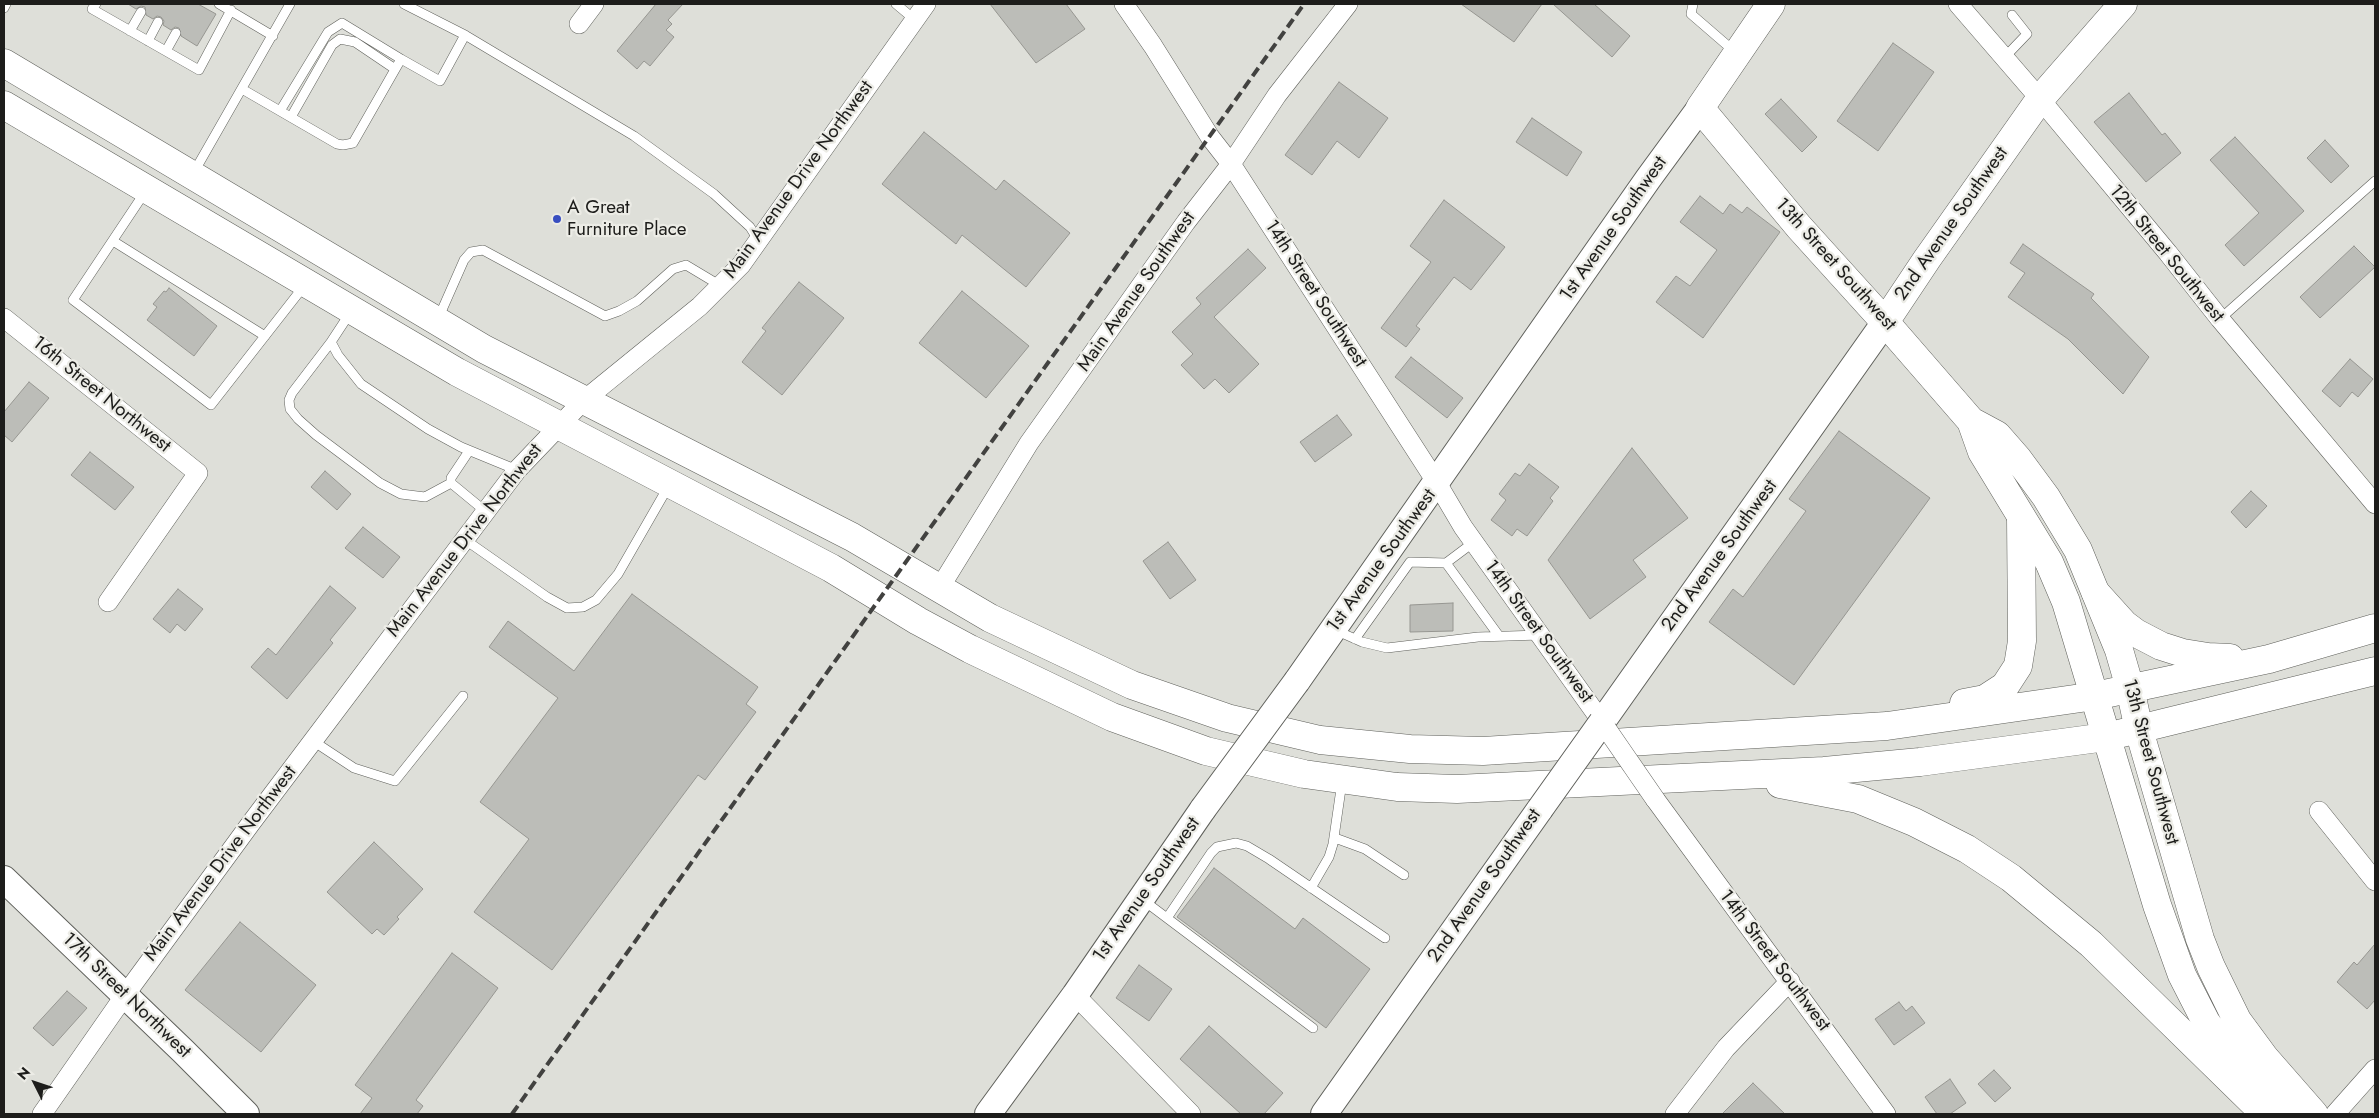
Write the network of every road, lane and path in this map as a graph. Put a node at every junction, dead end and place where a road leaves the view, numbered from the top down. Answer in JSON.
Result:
{"nodes":[{"id":1,"x":6,"y":4,"type":"edge"},
{"id":2,"x":96,"y":4,"type":"edge"},
{"id":3,"x":220,"y":4,"type":"edge"},
{"id":4,"x":290,"y":4,"type":"edge"},
{"id":5,"x":404,"y":4,"type":"edge"},
{"id":6,"x":594,"y":4,"type":"edge"},
{"id":7,"x":896,"y":4,"type":"edge"},
{"id":8,"x":926,"y":4,"type":"edge"},
{"id":9,"x":1124,"y":4,"type":"edge"},
{"id":10,"x":1348,"y":4,"type":"edge"},
{"id":11,"x":1693,"y":4,"type":"edge"},
{"id":12,"x":1771,"y":4,"type":"edge"},
{"id":13,"x":1958,"y":4,"type":"edge"},
{"id":14,"x":2123,"y":4,"type":"edge"},
{"id":15,"x":4,"y":8,"type":"edge"},
{"id":16,"x":231,"y":10,"type":"junction"},
{"id":17,"x":141,"y":12,"type":"dead end"},
{"id":18,"x":2012,"y":15,"type":"dead end"},
{"id":19,"x":915,"y":20,"type":"junction"},
{"id":20,"x":158,"y":22,"type":"dead end"},
{"id":21,"x":579,"y":24,"type":"dead end"},
{"id":22,"x":130,"y":31,"type":"junction"},
{"id":23,"x":176,"y":33,"type":"dead end"},
{"id":24,"x":465,"y":35,"type":"junction"},
{"id":25,"x":273,"y":36,"type":"junction"},
{"id":26,"x":148,"y":41,"type":"junction"},
{"id":27,"x":166,"y":51,"type":"junction"},
{"id":28,"x":1737,"y":53,"type":"junction"},
{"id":29,"x":2004,"y":58,"type":"junction"},
{"id":30,"x":401,"y":59,"type":"junction"},
{"id":31,"x":4,"y":63,"type":"edge"},
{"id":32,"x":395,"y":69,"type":"junction"},
{"id":33,"x":242,"y":89,"type":"junction"},
{"id":34,"x":2040,"y":99,"type":"junction"},
{"id":35,"x":4,"y":105,"type":"edge"},
{"id":36,"x":1700,"y":108,"type":"junction"},
{"id":37,"x":280,"y":111,"type":"junction"},
{"id":38,"x":291,"y":118,"type":"junction"},
{"id":39,"x":1231,"y":164,"type":"junction"},
{"id":40,"x":191,"y":176,"type":"junction"},
{"id":41,"x":2375,"y":181,"type":"edge"},
{"id":42,"x":146,"y":190,"type":"junction"},
{"id":43,"x":112,"y":241,"type":"junction"},
{"id":44,"x":759,"y":242,"type":"junction"},
{"id":45,"x":306,"y":283,"type":"junction"},
{"id":46,"x":722,"y":286,"type":"junction"},
{"id":47,"x":352,"y":310,"type":"junction"},
{"id":48,"x":2220,"y":320,"type":"junction"},
{"id":49,"x":437,"y":321,"type":"junction"},
{"id":50,"x":1886,"y":322,"type":"junction"},
{"id":51,"x":6,"y":325,"type":"edge"},
{"id":52,"x":265,"y":336,"type":"junction"},
{"id":53,"x":331,"y":342,"type":"junction"},
{"id":54,"x":583,"y":401,"type":"junction"},
{"id":55,"x":1971,"y":421,"type":"junction"},
{"id":56,"x":559,"y":426,"type":"junction"},
{"id":57,"x":469,"y":451,"type":"junction"},
{"id":58,"x":516,"y":470,"type":"junction"},
{"id":59,"x":450,"y":483,"type":"junction"},
{"id":60,"x":1437,"y":483,"type":"junction"},
{"id":61,"x":670,"y":484,"type":"junction"},
{"id":62,"x":2375,"y":504,"type":"edge"},
{"id":63,"x":485,"y":511,"type":"junction"},
{"id":64,"x":2021,"y":517,"type":"junction"},
{"id":65,"x":464,"y":539,"type":"junction"},
{"id":66,"x":1474,"y":542,"type":"junction"},
{"id":67,"x":1400,"y":555,"type":"junction"},
{"id":68,"x":1446,"y":563,"type":"junction"},
{"id":69,"x":939,"y":589,"type":"junction"},
{"id":70,"x":2096,"y":593,"type":"junction"},
{"id":71,"x":108,"y":602,"type":"dead end"},
{"id":72,"x":2375,"y":628,"type":"edge"},
{"id":73,"x":1344,"y":634,"type":"junction"},
{"id":74,"x":1540,"y":635,"type":"junction"},
{"id":75,"x":1499,"y":636,"type":"junction"},
{"id":76,"x":2269,"y":659,"type":"junction"},
{"id":77,"x":2375,"y":671,"type":"edge"},
{"id":78,"x":2130,"y":688,"type":"junction"},
{"id":79,"x":463,"y":696,"type":"dead end"},
{"id":80,"x":2095,"y":696,"type":"junction"},
{"id":81,"x":1602,"y":722,"type":"junction"},
{"id":82,"x":1887,"y":726,"type":"junction"},
{"id":83,"x":2139,"y":730,"type":"junction"},
{"id":84,"x":2106,"y":737,"type":"junction"},
{"id":85,"x":313,"y":741,"type":"junction"},
{"id":86,"x":1736,"y":776,"type":"junction"},
{"id":87,"x":1342,"y":779,"type":"junction"},
{"id":88,"x":2319,"y":811,"type":"dead end"},
{"id":89,"x":1335,"y":838,"type":"junction"},
{"id":90,"x":1404,"y":875,"type":"dead end"},
{"id":91,"x":4,"y":879,"type":"edge"},
{"id":92,"x":2375,"y":881,"type":"edge"},
{"id":93,"x":1311,"y":888,"type":"junction"},
{"id":94,"x":1141,"y":899,"type":"junction"},
{"id":95,"x":1167,"y":918,"type":"junction"},
{"id":96,"x":1385,"y":938,"type":"dead end"},
{"id":97,"x":1790,"y":981,"type":"junction"},
{"id":98,"x":124,"y":995,"type":"junction"},
{"id":99,"x":1075,"y":995,"type":"junction"},
{"id":100,"x":1313,"y":1028,"type":"dead end"},
{"id":101,"x":2375,"y":1069,"type":"edge"},
{"id":102,"x":42,"y":1114,"type":"edge"},
{"id":103,"x":246,"y":1114,"type":"edge"},
{"id":104,"x":988,"y":1114,"type":"edge"},
{"id":105,"x":1191,"y":1114,"type":"edge"},
{"id":106,"x":1324,"y":1114,"type":"edge"},
{"id":107,"x":1675,"y":1114,"type":"edge"},
{"id":108,"x":1886,"y":1114,"type":"edge"},
{"id":109,"x":2265,"y":1114,"type":"edge"},
{"id":110,"x":2284,"y":1114,"type":"edge"},
{"id":111,"x":2314,"y":1114,"type":"edge"},
{"id":112,"x":2335,"y":1114,"type":"edge"}],
"edges":[{"from":1,"to":15,"type":"lane"},
{"from":2,"to":22,"type":"lane"},
{"from":3,"to":16,"type":"lane"},
{"from":4,"to":25,"type":"lane"},
{"from":5,"to":24,"type":"lane"},
{"from":6,"to":21,"type":"street"},
{"from":7,"to":19,"type":"lane"},
{"from":8,"to":19,"type":"street","name":"Main Avenue Drive Northwest"},
{"from":9,"to":39,"type":"street","name":"14th Street Southwest"},
{"from":10,"to":39,"type":"street","name":"Main Avenue Southwest"},
{"from":11,"to":28,"type":"lane"},
{"from":12,"to":28,"type":"main road","name":"1st Avenue Southwest"},
{"from":13,"to":29,"type":"street","name":"12th Street Southwest"},
{"from":14,"to":34,"type":"main road","name":"2nd Avenue Southwest"},
{"from":16,"to":25,"type":"lane"},
{"from":16,"to":27,"type":"lane"},
{"from":17,"to":22,"type":"lane"},
{"from":18,"to":29,"type":"lane"},
{"from":19,"to":44,"type":"street","name":"Main Avenue Drive Northwest"},
{"from":20,"to":26,"type":"lane"},
{"from":22,"to":26,"type":"lane"},
{"from":23,"to":27,"type":"lane"},
{"from":24,"to":30,"type":"lane"},
{"from":24,"to":44,"type":"lane"},
{"from":25,"to":33,"type":"lane"},
{"from":26,"to":27,"type":"lane"},
{"from":28,"to":36,"type":"main road","name":"1st Avenue Southwest"},
{"from":29,"to":34,"type":"street","name":"12th Street Southwest"},
{"from":30,"to":32,"type":"lane"},
{"from":30,"to":37,"type":"lane"},
{"from":31,"to":40,"type":"main road"},
{"from":32,"to":38,"type":"lane"},
{"from":32,"to":38,"type":"lane"},
{"from":33,"to":37,"type":"lane"},
{"from":33,"to":40,"type":"lane"},
{"from":34,"to":48,"type":"street","name":"12th Street Southwest"},
{"from":34,"to":50,"type":"main road","name":"2nd Avenue Southwest"},
{"from":35,"to":42,"type":"main road"},
{"from":36,"to":50,"type":"main road","name":"13th Street Southwest"},
{"from":36,"to":60,"type":"main road","name":"1st Avenue Southwest"},
{"from":37,"to":38,"type":"lane"},
{"from":39,"to":60,"type":"street","name":"14th Street Southwest"},
{"from":39,"to":69,"type":"street","name":"Main Avenue Southwest"},
{"from":40,"to":49,"type":"main road"},
{"from":41,"to":48,"type":"lane"},
{"from":42,"to":43,"type":"lane"},
{"from":42,"to":45,"type":"main road"},
{"from":43,"to":52,"type":"lane"},
{"from":43,"to":52,"type":"lane"},
{"from":44,"to":46,"type":"street","name":"Main Avenue Drive Northwest"},
{"from":45,"to":47,"type":"main road"},
{"from":45,"to":52,"type":"lane"},
{"from":46,"to":49,"type":"lane"},
{"from":46,"to":54,"type":"street","name":"Main Avenue Drive Northwest"},
{"from":47,"to":53,"type":"lane"},
{"from":47,"to":56,"type":"main road"},
{"from":48,"to":62,"type":"street","name":"12th Street Southwest"},
{"from":49,"to":54,"type":"main road"},
{"from":50,"to":55,"type":"main road","name":"13th Street Southwest"},
{"from":50,"to":81,"type":"main road","name":"2nd Avenue Southwest"},
{"from":51,"to":71,"type":"street","name":"16th Street Northwest"},
{"from":53,"to":57,"type":"lane"},
{"from":53,"to":59,"type":"lane"},
{"from":54,"to":56,"type":"street","name":"Main Avenue Drive Northwest"},
{"from":54,"to":69,"type":"main road"},
{"from":55,"to":64,"type":"main road","name":"13th Street Southwest"},
{"from":55,"to":70,"type":"main road","name":"13th Street Southwest"},
{"from":56,"to":58,"type":"street","name":"Main Avenue Drive Northwest"},
{"from":56,"to":61,"type":"main road"},
{"from":57,"to":58,"type":"lane"},
{"from":57,"to":59,"type":"lane"},
{"from":58,"to":63,"type":"street","name":"Main Avenue Drive Northwest"},
{"from":59,"to":63,"type":"lane"},
{"from":60,"to":66,"type":"street","name":"14th Street Southwest"},
{"from":60,"to":67,"type":"main road","name":"1st Avenue Southwest"},
{"from":61,"to":65,"type":"lane"},
{"from":61,"to":87,"type":"main road"},
{"from":63,"to":65,"type":"street","name":"Main Avenue Drive Northwest"},
{"from":64,"to":80,"type":"main road","name":"13th Street Southwest"},
{"from":64,"to":82,"type":"main road"},
{"from":65,"to":85,"type":"street","name":"Main Avenue Drive Northwest"},
{"from":66,"to":68,"type":"lane"},
{"from":66,"to":74,"type":"street","name":"14th Street Southwest"},
{"from":67,"to":68,"type":"lane"},
{"from":67,"to":73,"type":"main road","name":"1st Avenue Southwest"},
{"from":68,"to":75,"type":"lane"},
{"from":69,"to":82,"type":"main road"},
{"from":70,"to":76,"type":"main road"},
{"from":70,"to":78,"type":"main road","name":"13th Street Southwest"},
{"from":72,"to":76,"type":"main road"},
{"from":73,"to":75,"type":"lane"},
{"from":73,"to":94,"type":"main road","name":"1st Avenue Southwest","bridge":true},
{"from":74,"to":75,"type":"lane"},
{"from":74,"to":81,"type":"street","name":"14th Street Southwest"},
{"from":76,"to":78,"type":"main road"},
{"from":77,"to":83,"type":"main road"},
{"from":78,"to":80,"type":"main road"},
{"from":78,"to":83,"type":"main road","name":"13th Street Southwest"},
{"from":79,"to":85,"type":"lane"},
{"from":80,"to":82,"type":"main road"},
{"from":80,"to":84,"type":"main road","name":"13th Street Southwest"},
{"from":81,"to":97,"type":"street","name":"14th Street Southwest","bridge":true},
{"from":81,"to":106,"type":"main road","name":"2nd Avenue Southwest","bridge":true},
{"from":83,"to":84,"type":"main road"},
{"from":83,"to":111,"type":"main road","name":"13th Street Southwest"},
{"from":84,"to":86,"type":"main road"},
{"from":84,"to":110,"type":"main road","name":"13th Street Southwest"},
{"from":85,"to":98,"type":"street","name":"Main Avenue Drive Northwest"},
{"from":86,"to":87,"type":"main road"},
{"from":86,"to":109,"type":"main road"},
{"from":87,"to":89,"type":"lane"},
{"from":88,"to":92,"type":"street"},
{"from":89,"to":90,"type":"lane"},
{"from":89,"to":93,"type":"lane"},
{"from":91,"to":98,"type":"main road","name":"17th Street Northwest"},
{"from":93,"to":95,"type":"lane"},
{"from":93,"to":96,"type":"lane"},
{"from":94,"to":95,"type":"lane"},
{"from":94,"to":99,"type":"main road","name":"1st Avenue Southwest"},
{"from":95,"to":100,"type":"lane"},
{"from":97,"to":107,"type":"street"},
{"from":97,"to":108,"type":"street","name":"14th Street Southwest"},
{"from":98,"to":102,"type":"street","name":"Main Avenue Drive Northwest"},
{"from":98,"to":103,"type":"main road","name":"17th Street Northwest"},
{"from":99,"to":104,"type":"main road","name":"1st Avenue Southwest"},
{"from":99,"to":105,"type":"street"},
{"from":101,"to":112,"type":"street"}]}
